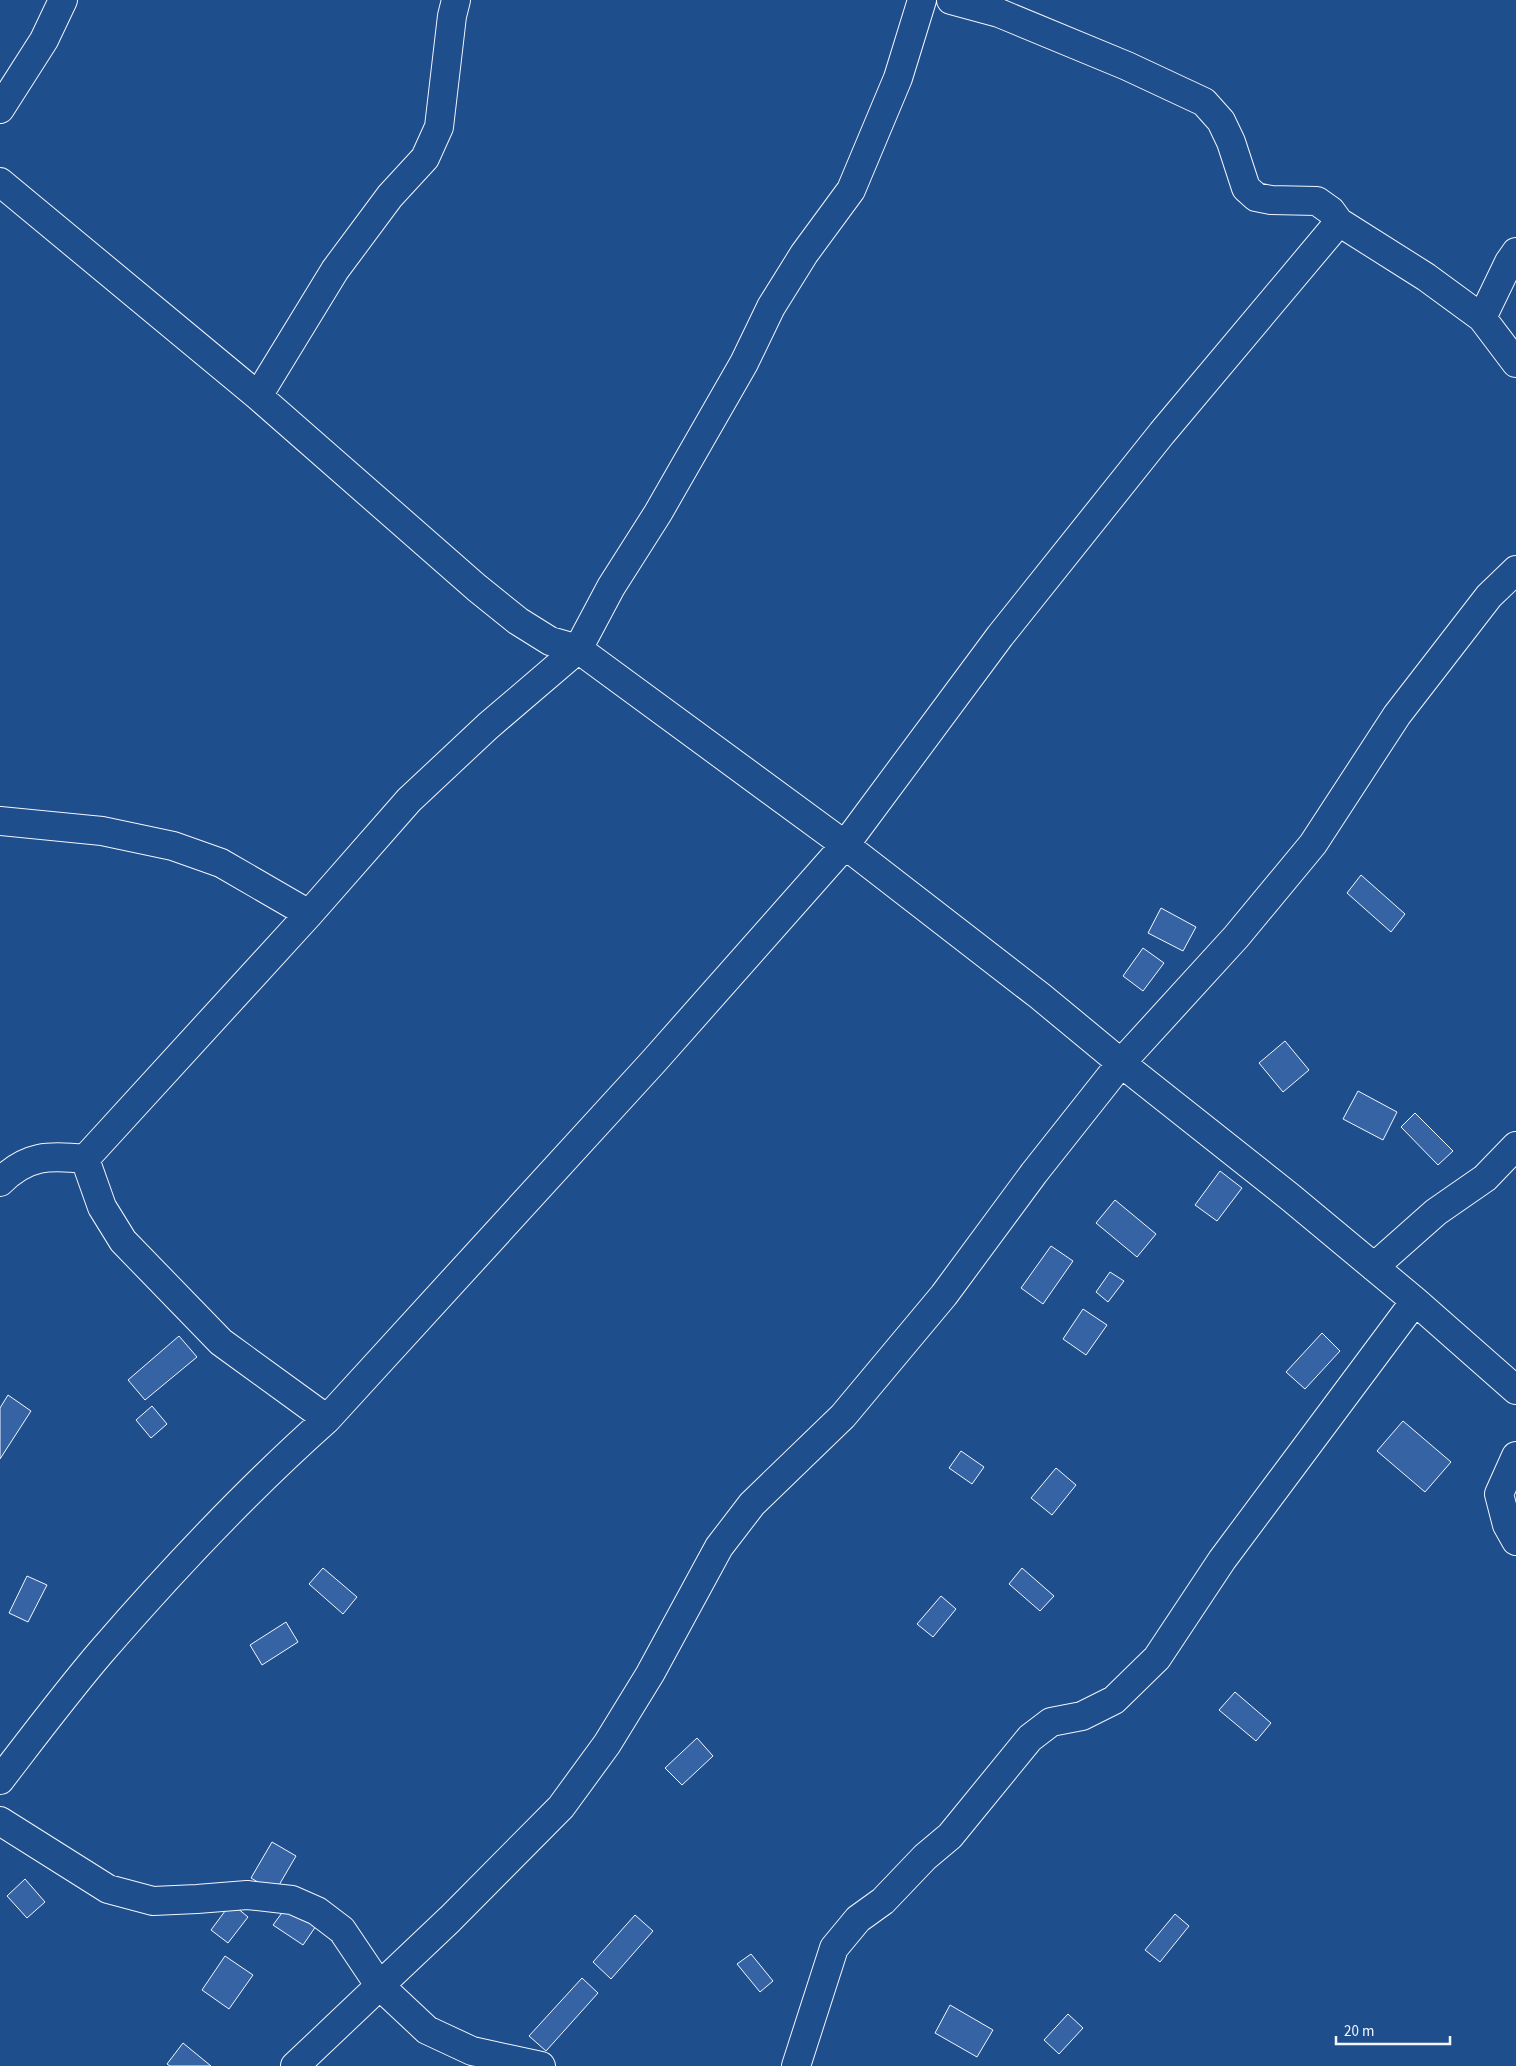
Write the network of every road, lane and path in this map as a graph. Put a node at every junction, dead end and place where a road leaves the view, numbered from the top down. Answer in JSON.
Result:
{"nodes":[{"id":1,"x":63,"y":0,"type":"edge"},
{"id":2,"x":456,"y":0,"type":"edge"},
{"id":3,"x":922,"y":0,"type":"edge"},
{"id":4,"x":951,"y":0,"type":"edge"},
{"id":5,"x":0,"y":109,"type":"edge"},
{"id":6,"x":0,"y":182,"type":"edge"},
{"id":7,"x":1339,"y":222,"type":"junction"},
{"id":8,"x":1516,"y":252,"type":"edge"},
{"id":9,"x":1482,"y":318,"type":"junction"},
{"id":10,"x":1516,"y":363,"type":"edge"},
{"id":11,"x":258,"y":396,"type":"junction"},
{"id":12,"x":1516,"y":570,"type":"edge"},
{"id":13,"x":578,"y":649,"type":"junction"},
{"id":14,"x":0,"y":821,"type":"edge"},
{"id":15,"x":846,"y":845,"type":"junction"},
{"id":16,"x":309,"y":914,"type":"junction"},
{"id":17,"x":1121,"y":1063,"type":"junction"},
{"id":18,"x":1516,"y":1146,"type":"edge"},
{"id":19,"x":85,"y":1159,"type":"junction"},
{"id":20,"x":0,"y":1182,"type":"edge"},
{"id":21,"x":1374,"y":1267,"type":"junction"},
{"id":22,"x":1415,"y":1301,"type":"junction"},
{"id":23,"x":1516,"y":1390,"type":"edge"},
{"id":24,"x":327,"y":1419,"type":"junction"},
{"id":25,"x":1516,"y":1456,"type":"edge"},
{"id":26,"x":1516,"y":1541,"type":"edge"},
{"id":27,"x":0,"y":1780,"type":"edge"},
{"id":28,"x":0,"y":1821,"type":"edge"},
{"id":29,"x":379,"y":1985,"type":"junction"},
{"id":30,"x":295,"y":2066,"type":"edge"},
{"id":31,"x":541,"y":2066,"type":"edge"},
{"id":32,"x":796,"y":2066,"type":"edge"}],
"edges":[{"from":1,"to":5,"type":"street"},
{"from":2,"to":11,"type":"street"},
{"from":3,"to":13,"type":"street"},
{"from":4,"to":7,"type":"street"},
{"from":6,"to":11,"type":"street"},
{"from":7,"to":9,"type":"street"},
{"from":7,"to":15,"type":"street"},
{"from":8,"to":9,"type":"street"},
{"from":9,"to":10,"type":"street"},
{"from":11,"to":13,"type":"street"},
{"from":12,"to":17,"type":"street"},
{"from":13,"to":15,"type":"street"},
{"from":13,"to":16,"type":"street"},
{"from":14,"to":16,"type":"street"},
{"from":15,"to":17,"type":"street"},
{"from":15,"to":24,"type":"street"},
{"from":16,"to":19,"type":"street"},
{"from":17,"to":21,"type":"street"},
{"from":17,"to":29,"type":"street"},
{"from":18,"to":21,"type":"street"},
{"from":19,"to":20,"type":"street"},
{"from":19,"to":24,"type":"street"},
{"from":21,"to":22,"type":"street"},
{"from":22,"to":23,"type":"street"},
{"from":22,"to":32,"type":"street"},
{"from":24,"to":27,"type":"street"},
{"from":25,"to":26,"type":"street"},
{"from":28,"to":29,"type":"street"},
{"from":29,"to":30,"type":"street"},
{"from":29,"to":31,"type":"street"}]}
